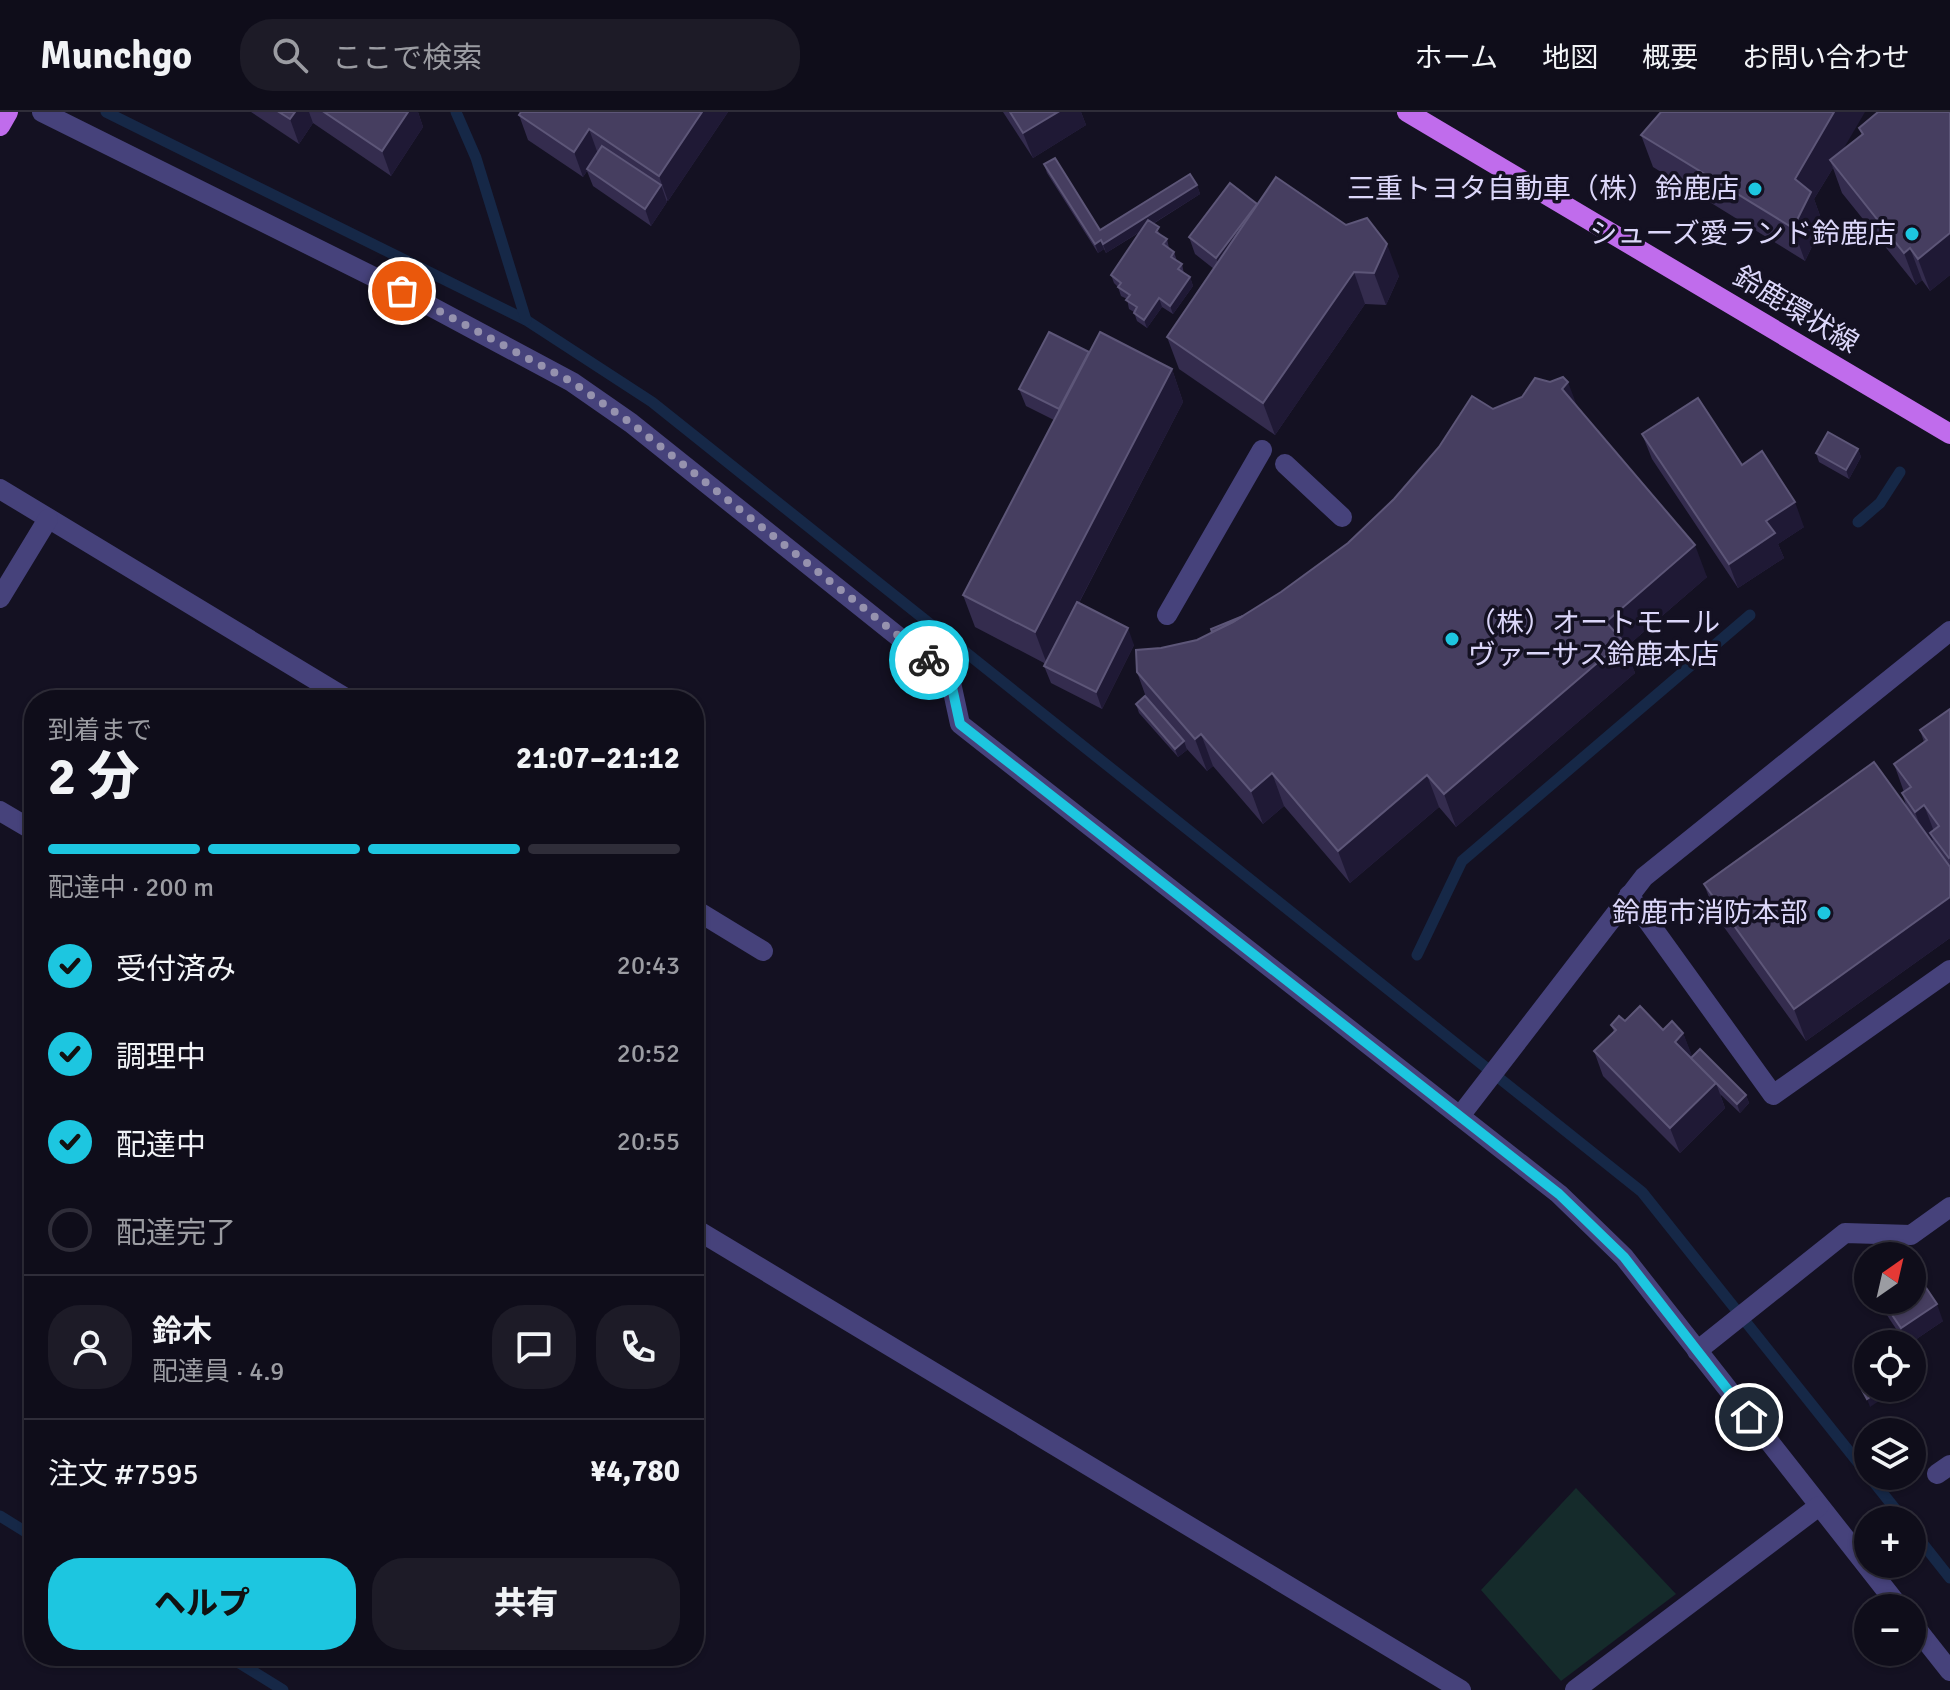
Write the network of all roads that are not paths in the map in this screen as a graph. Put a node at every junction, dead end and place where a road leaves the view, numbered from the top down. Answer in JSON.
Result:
{"nodes":[{"id":1,"x":8,"y":112,"type":"edge"},
{"id":2,"x":42,"y":112,"type":"edge"},
{"id":3,"x":1407,"y":112,"type":"edge"},
{"id":4,"x":0,"y":126,"type":"edge"},
{"id":5,"x":1947,"y":429,"type":"edge"},
{"id":6,"x":1262,"y":450,"type":"dead end"},
{"id":7,"x":1285,"y":464,"type":"dead end"},
{"id":8,"x":0,"y":489,"type":"edge"},
{"id":9,"x":1342,"y":517,"type":"dead end"},
{"id":10,"x":48,"y":519,"type":"junction"},
{"id":11,"x":0,"y":598,"type":"edge"},
{"id":12,"x":1167,"y":615,"type":"dead end"},
{"id":13,"x":1950,"y":631,"type":"edge"},
{"id":14,"x":313,"y":690,"type":"edge"},
{"id":15,"x":0,"y":811,"type":"edge"},
{"id":16,"x":24,"y":825,"type":"edge"},
{"id":17,"x":1629,"y":895,"type":"junction"},
{"id":18,"x":704,"y":915,"type":"edge"},
{"id":19,"x":763,"y":951,"type":"dead end"},
{"id":20,"x":1950,"y":970,"type":"edge"},
{"id":21,"x":1460,"y":1116,"type":"junction"},
{"id":22,"x":1950,"y":1207,"type":"edge"},
{"id":23,"x":704,"y":1234,"type":"edge"},
{"id":24,"x":1697,"y":1351,"type":"junction"},
{"id":25,"x":1819,"y":1506,"type":"junction"},
{"id":26,"x":1889,"y":1594,"type":"edge"},
{"id":27,"x":1926,"y":1641,"type":"edge"},
{"id":28,"x":1950,"y":1671,"type":"edge"},
{"id":29,"x":1461,"y":1690,"type":"edge"},
{"id":30,"x":1575,"y":1690,"type":"edge"}],
"edges":[{"from":1,"to":4,"type":"main road"},
{"from":2,"to":21,"type":"street"},
{"from":3,"to":5,"type":"main road","name":"鈴鹿環状線"},
{"from":6,"to":12,"type":"street"},
{"from":7,"to":9,"type":"street"},
{"from":8,"to":10,"type":"street"},
{"from":10,"to":11,"type":"street"},
{"from":10,"to":14,"type":"street"},
{"from":13,"to":17,"type":"street"},
{"from":15,"to":16,"type":"street"},
{"from":17,"to":20,"type":"street"},
{"from":17,"to":21,"type":"street"},
{"from":18,"to":19,"type":"street"},
{"from":21,"to":24,"type":"street"},
{"from":22,"to":24,"type":"street"},
{"from":23,"to":29,"type":"street"},
{"from":24,"to":25,"type":"street"},
{"from":25,"to":26,"type":"street"},
{"from":25,"to":30,"type":"street"},
{"from":27,"to":28,"type":"street"}]}
